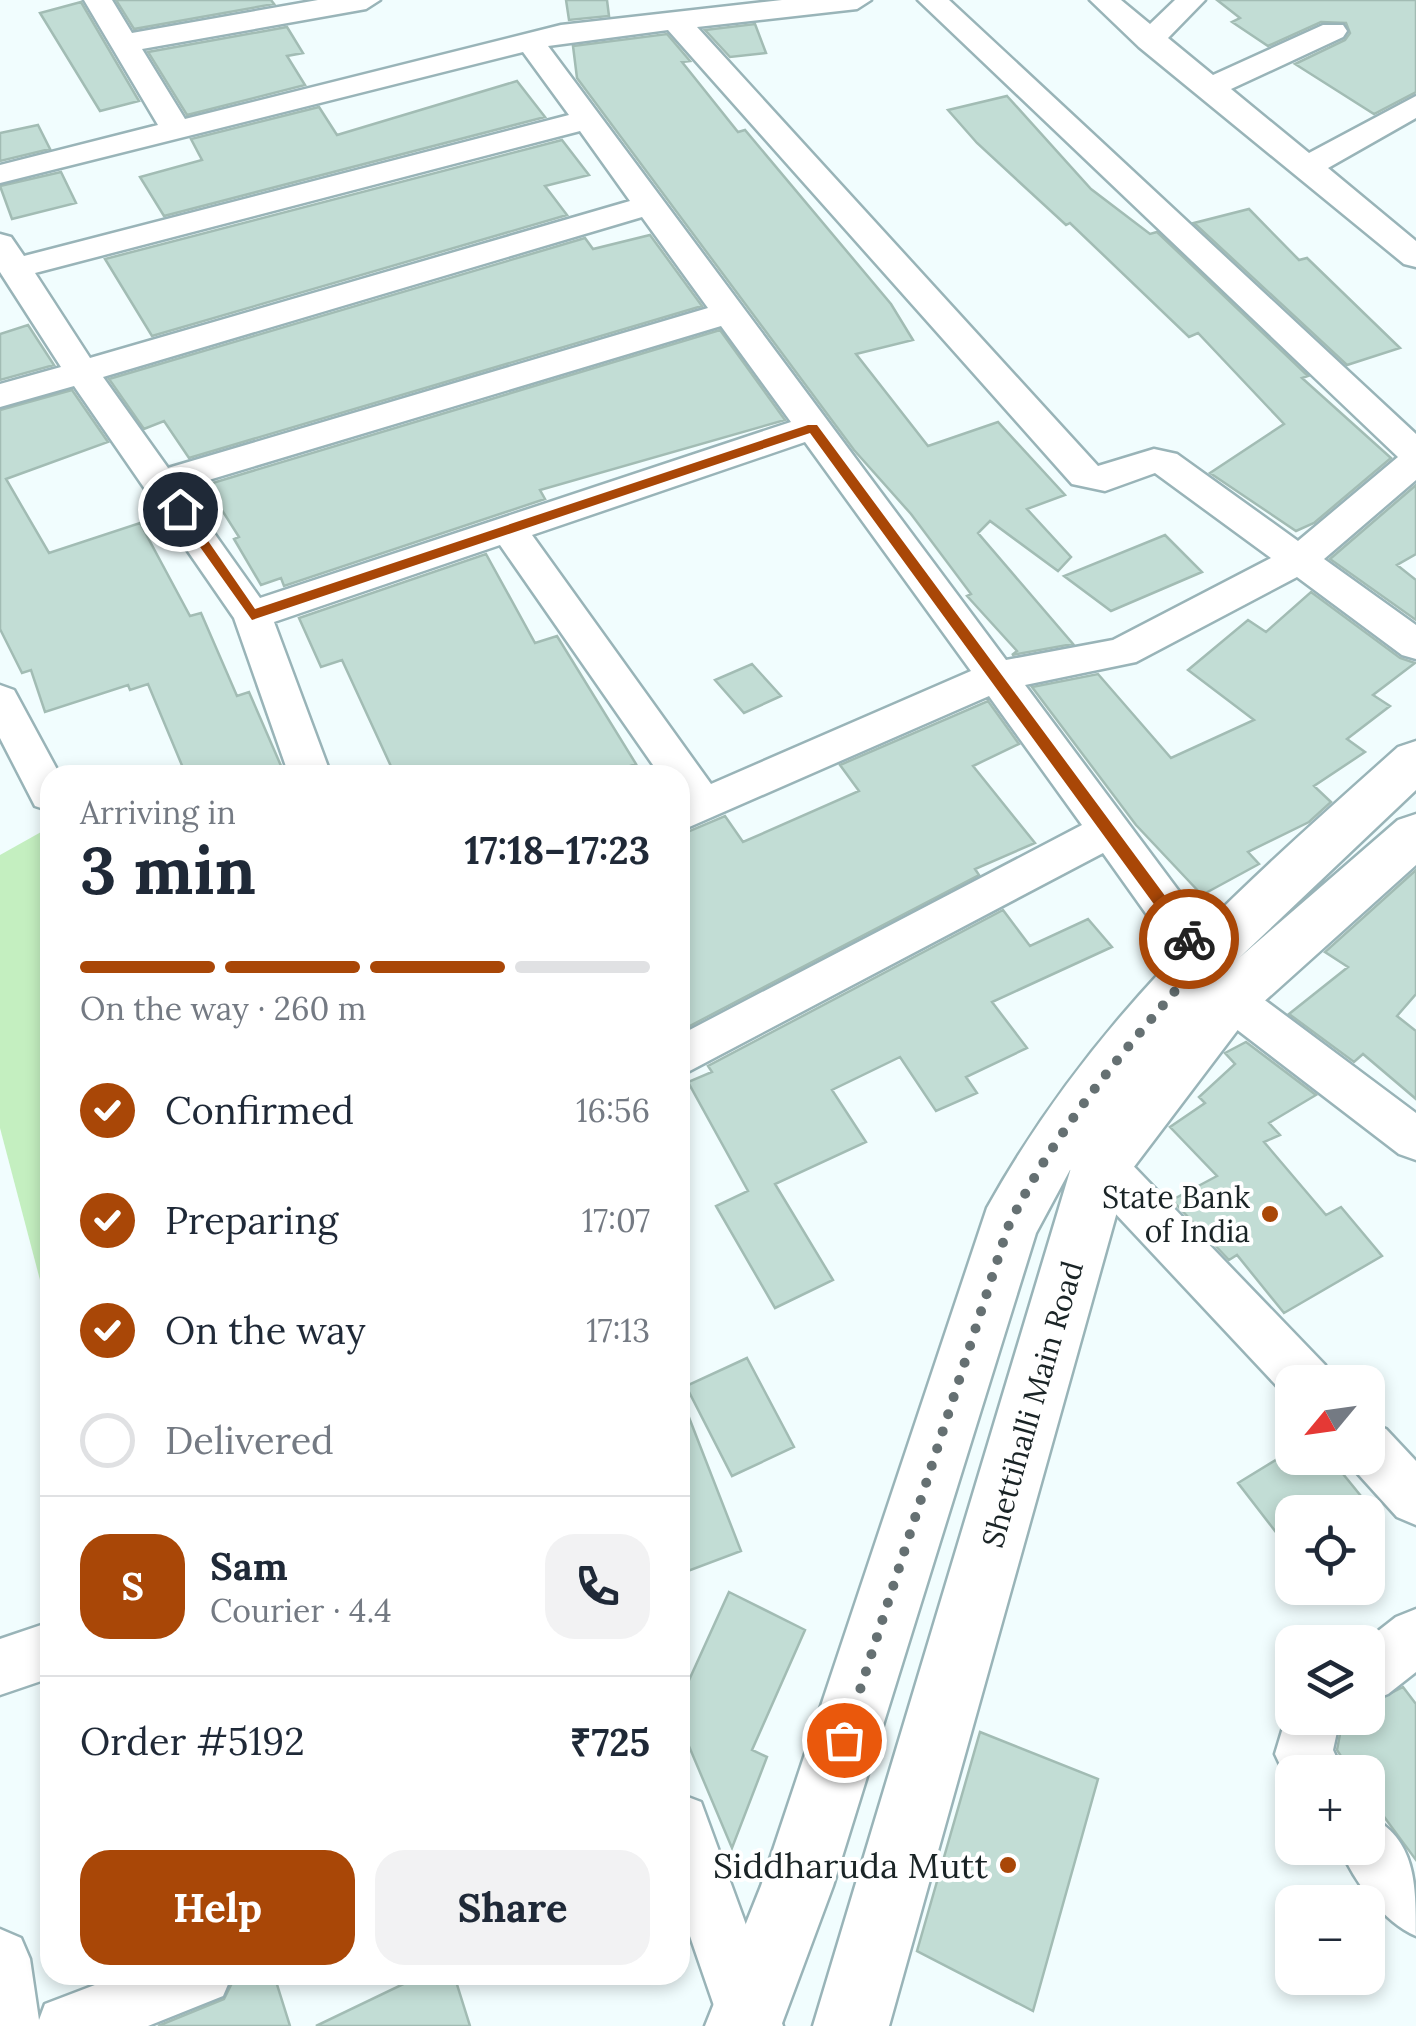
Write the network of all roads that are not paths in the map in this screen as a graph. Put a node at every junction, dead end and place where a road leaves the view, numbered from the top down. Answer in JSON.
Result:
{"nodes":[{"id":1,"x":98,"y":0,"type":"edge"},
{"id":2,"x":366,"y":0,"type":"edge"},
{"id":3,"x":552,"y":0,"type":"edge"},
{"id":4,"x":857,"y":0,"type":"edge"},
{"id":5,"x":932,"y":0,"type":"edge"},
{"id":6,"x":1104,"y":0,"type":"edge"},
{"id":7,"x":1191,"y":0,"type":"edge"},
{"id":8,"x":674,"y":19,"type":"junction"},
{"id":9,"x":1333,"y":31,"type":"dead end"},
{"id":10,"x":545,"y":37,"type":"junction"},
{"id":11,"x":1149,"y":40,"type":"junction"},
{"id":12,"x":124,"y":43,"type":"junction"},
{"id":13,"x":1209,"y":88,"type":"junction"},
{"id":14,"x":1416,"y":105,"type":"edge"},
{"id":15,"x":588,"y":120,"type":"junction"},
{"id":16,"x":176,"y":129,"type":"junction"},
{"id":17,"x":1306,"y":168,"type":"junction"},
{"id":18,"x":0,"y":174,"type":"edge"},
{"id":19,"x":650,"y":204,"type":"junction"},
{"id":20,"x":5,"y":255,"type":"edge"},
{"id":21,"x":1416,"y":258,"type":"edge"},
{"id":22,"x":728,"y":312,"type":"junction"},
{"id":23,"x":81,"y":371,"type":"junction"},
{"id":24,"x":0,"y":396,"type":"edge"},
{"id":25,"x":812,"y":428,"type":"junction"},
{"id":26,"x":1416,"y":458,"type":"edge"},
{"id":27,"x":162,"y":482,"type":"junction"},
{"id":28,"x":508,"y":529,"type":"junction"},
{"id":29,"x":1301,"y":559,"type":"junction"},
{"id":30,"x":252,"y":615,"type":"junction"},
{"id":31,"x":1416,"y":645,"type":"edge"},
{"id":32,"x":996,"y":677,"type":"junction"},
{"id":33,"x":0,"y":700,"type":"edge"},
{"id":34,"x":1416,"y":760,"type":"edge"},
{"id":35,"x":306,"y":765,"type":"edge"},
{"id":36,"x":663,"y":765,"type":"edge"},
{"id":37,"x":40,"y":777,"type":"edge"},
{"id":38,"x":40,"y":785,"type":"edge"},
{"id":39,"x":0,"y":788,"type":"edge"},
{"id":40,"x":692,"y":810,"type":"edge"},
{"id":41,"x":1106,"y":832,"type":"junction"},
{"id":42,"x":1416,"y":834,"type":"edge"},
{"id":43,"x":1216,"y":979,"type":"junction"},
{"id":44,"x":690,"y":1051,"type":"edge"},
{"id":45,"x":1416,"y":1140,"type":"edge"},
{"id":46,"x":1080,"y":1150,"type":"junction"},
{"id":47,"x":1290,"y":1365,"type":"edge"},
{"id":48,"x":1385,"y":1465,"type":"edge"},
{"id":49,"x":1416,"y":1500,"type":"edge"},
{"id":50,"x":1416,"y":1637,"type":"edge"},
{"id":51,"x":40,"y":1653,"type":"edge"},
{"id":52,"x":1385,"y":1661,"type":"edge"},
{"id":53,"x":0,"y":1667,"type":"edge"},
{"id":54,"x":690,"y":1852,"type":"edge"},
{"id":55,"x":1384,"y":1865,"type":"edge"},
{"id":56,"x":1416,"y":1906,"type":"edge"},
{"id":57,"x":0,"y":1958,"type":"edge"},
{"id":58,"x":176,"y":1985,"type":"edge"},
{"id":59,"x":748,"y":2023,"type":"edge"},
{"id":60,"x":9,"y":2026,"type":"edge"},
{"id":61,"x":67,"y":2026,"type":"edge"},
{"id":62,"x":851,"y":2026,"type":"edge"}],
"edges":[{"from":1,"to":12,"type":"street"},
{"from":2,"to":12,"type":"street"},
{"from":3,"to":10,"type":"street"},
{"from":4,"to":8,"type":"street"},
{"from":5,"to":26,"type":"street"},
{"from":6,"to":11,"type":"street"},
{"from":7,"to":11,"type":"street"},
{"from":8,"to":10,"type":"street"},
{"from":8,"to":29,"type":"street"},
{"from":9,"to":13,"type":"street"},
{"from":10,"to":15,"type":"street"},
{"from":10,"to":16,"type":"street"},
{"from":11,"to":13,"type":"street"},
{"from":12,"to":16,"type":"street"},
{"from":13,"to":17,"type":"street"},
{"from":14,"to":17,"type":"street"},
{"from":15,"to":19,"type":"street"},
{"from":15,"to":20,"type":"street"},
{"from":16,"to":18,"type":"street"},
{"from":17,"to":21,"type":"street"},
{"from":19,"to":22,"type":"street"},
{"from":19,"to":23,"type":"street"},
{"from":20,"to":23,"type":"street"},
{"from":22,"to":25,"type":"street"},
{"from":22,"to":27,"type":"street"},
{"from":23,"to":24,"type":"street"},
{"from":23,"to":27,"type":"street"},
{"from":25,"to":28,"type":"street"},
{"from":25,"to":32,"type":"street"},
{"from":26,"to":29,"type":"street"},
{"from":27,"to":30,"type":"street"},
{"from":28,"to":30,"type":"street"},
{"from":28,"to":36,"type":"street"},
{"from":29,"to":31,"type":"street"},
{"from":29,"to":32,"type":"street"},
{"from":30,"to":35,"type":"street"},
{"from":32,"to":40,"type":"street"},
{"from":32,"to":41,"type":"street"},
{"from":33,"to":37,"type":"street"},
{"from":34,"to":43,"type":"main road","name":"Shettihalli Main Road"},
{"from":38,"to":39,"type":"street"},
{"from":41,"to":43,"type":"street"},
{"from":41,"to":44,"type":"street"},
{"from":42,"to":43,"type":"main road","name":"Shettihalli Main Road"},
{"from":43,"to":45,"type":"street"},
{"from":43,"to":46,"type":"main road","name":"Shettihalli Main Road"},
{"from":46,"to":47,"type":"street"},
{"from":46,"to":59,"type":"main road","name":"Shettihalli Main Road"},
{"from":46,"to":62,"type":"main road","name":"Shettihalli Main Road"},
{"from":48,"to":49,"type":"street"},
{"from":50,"to":52,"type":"street"},
{"from":51,"to":53,"type":"street"},
{"from":54,"to":59,"type":"street"},
{"from":55,"to":56,"type":"street"},
{"from":57,"to":60,"type":"street"},
{"from":58,"to":61,"type":"street"}]}
